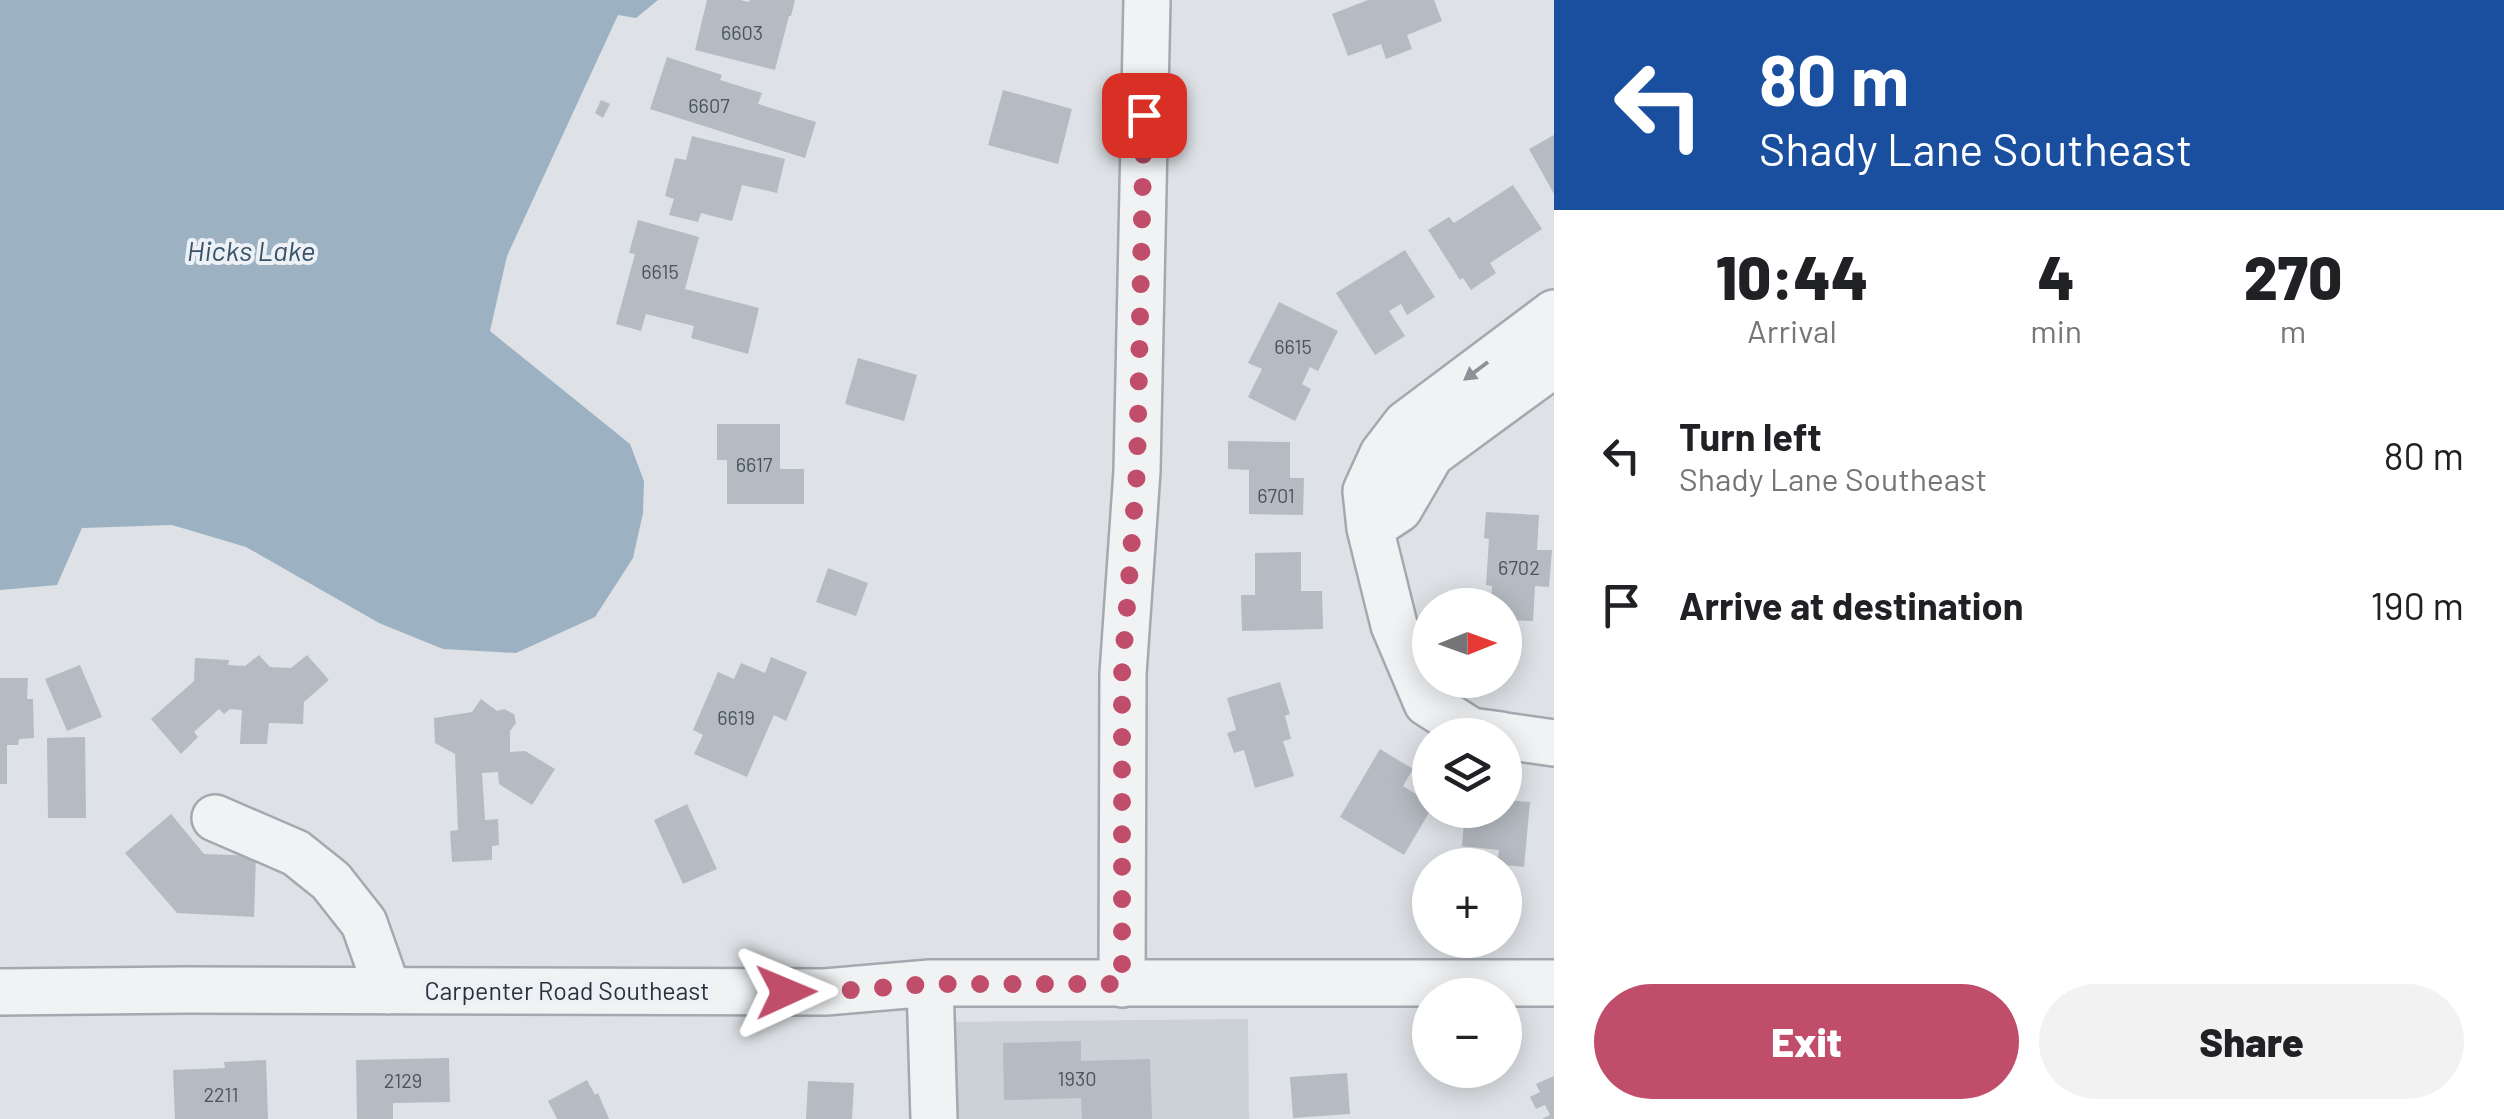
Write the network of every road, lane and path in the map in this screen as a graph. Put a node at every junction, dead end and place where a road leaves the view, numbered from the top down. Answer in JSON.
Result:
{"nodes":[{"id":1,"x":1147,"y":0,"type":"edge"},
{"id":2,"x":1550,"y":336,"type":"edge"},
{"id":3,"x":1451,"y":718,"type":"edge"},
{"id":4,"x":1522,"y":738,"type":"edge"},
{"id":5,"x":1554,"y":743,"type":"edge"},
{"id":6,"x":215,"y":818,"type":"dead end"},
{"id":7,"x":1554,"y":983,"type":"edge"},
{"id":8,"x":930,"y":984,"type":"junction"},
{"id":9,"x":1122,"y":984,"type":"junction"},
{"id":10,"x":388,"y":990,"type":"junction"},
{"id":11,"x":0,"y":992,"type":"edge"},
{"id":12,"x":934,"y":1119,"type":"edge"}],
"edges":[{"from":1,"to":9,"type":"street"},
{"from":2,"to":3,"type":"street"},
{"from":4,"to":5,"type":"street"},
{"from":6,"to":10,"type":"street"},
{"from":7,"to":9,"type":"street","name":"Carpenter Road Southeast"},
{"from":8,"to":9,"type":"street","name":"Carpenter Road Southeast"},
{"from":8,"to":10,"type":"street","name":"Carpenter Road Southeast"},
{"from":8,"to":12,"type":"street"},
{"from":10,"to":11,"type":"street","name":"Carpenter Road Southeast"}]}
